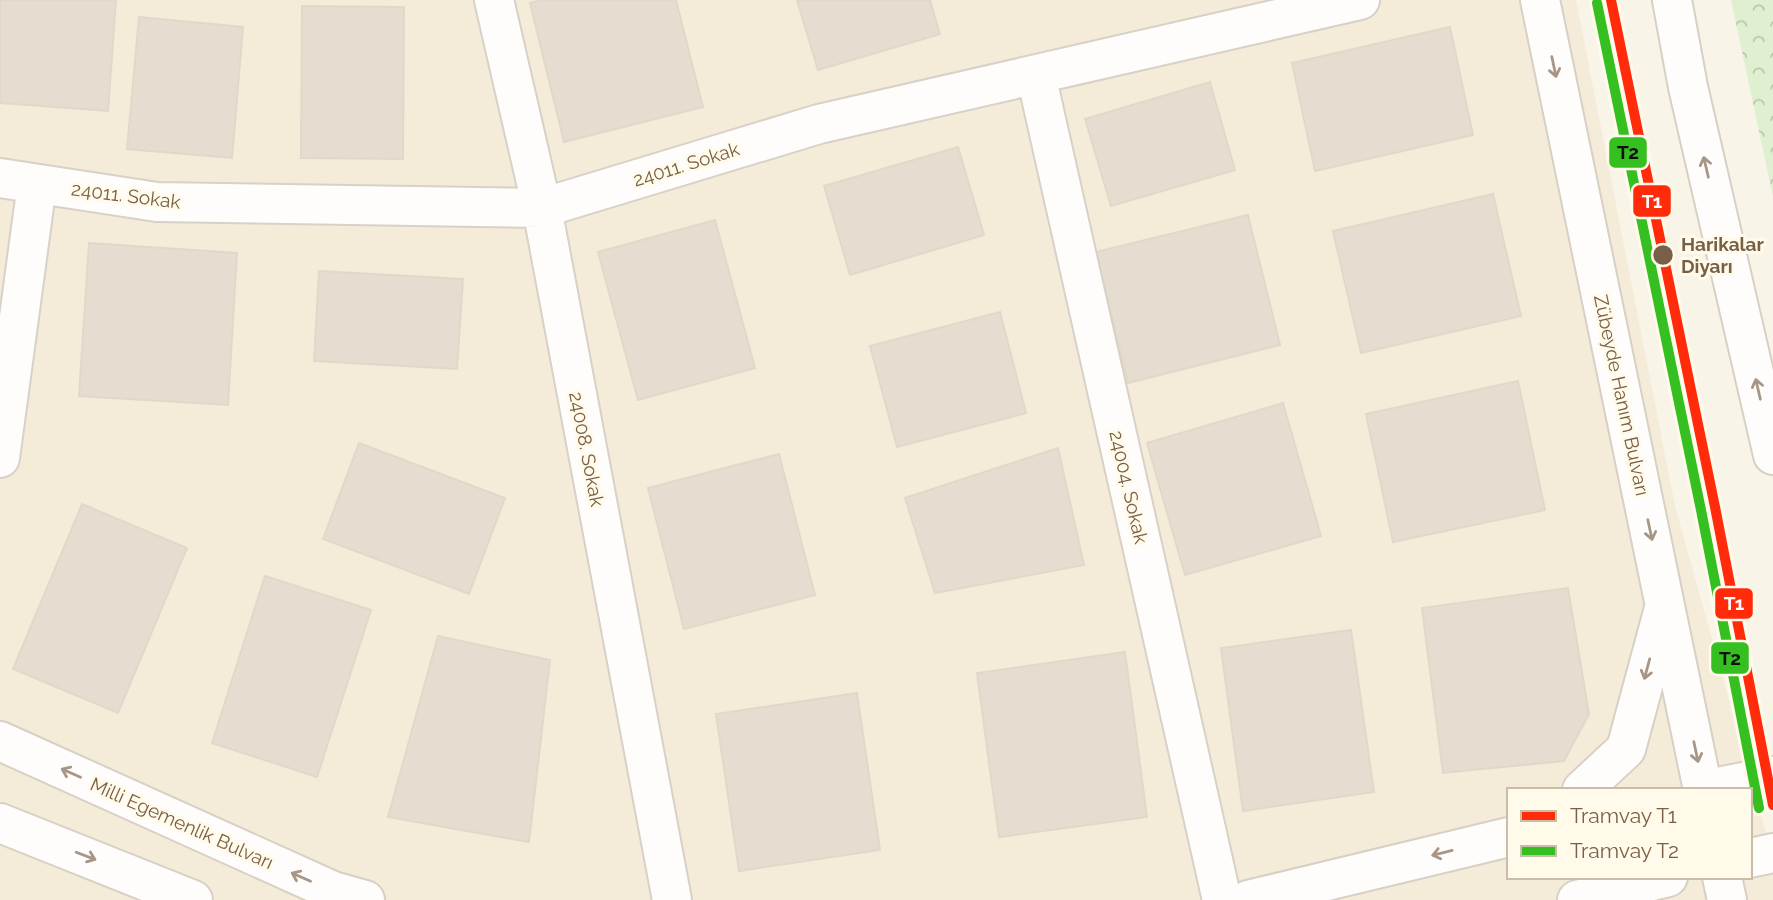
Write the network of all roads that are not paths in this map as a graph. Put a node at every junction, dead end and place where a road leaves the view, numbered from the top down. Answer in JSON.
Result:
{"nodes":[{"id":1,"x":494,"y":0,"type":"edge"},
{"id":2,"x":1360,"y":0,"type":"edge"},
{"id":3,"x":1540,"y":0,"type":"edge"},
{"id":4,"x":1672,"y":0,"type":"edge"},
{"id":5,"x":1036,"y":75,"type":"junction"},
{"id":6,"x":0,"y":178,"type":"edge"},
{"id":7,"x":37,"y":184,"type":"junction"},
{"id":8,"x":542,"y":208,"type":"junction"},
{"id":9,"x":1773,"y":455,"type":"edge"},
{"id":10,"x":0,"y":458,"type":"edge"},
{"id":11,"x":1665,"y":603,"type":"junction"},
{"id":12,"x":0,"y":741,"type":"edge"},
{"id":13,"x":1773,"y":776,"type":"edge"},
{"id":14,"x":1583,"y":788,"type":"edge"},
{"id":15,"x":1703,"y":788,"type":"edge"},
{"id":16,"x":1713,"y":788,"type":"edge"},
{"id":17,"x":0,"y":823,"type":"edge"},
{"id":18,"x":1507,"y":837,"type":"edge"},
{"id":19,"x":1773,"y":853,"type":"edge"},
{"id":20,"x":1752,"y":858,"type":"edge"},
{"id":21,"x":1660,"y":879,"type":"edge"},
{"id":22,"x":1722,"y":879,"type":"edge"},
{"id":23,"x":193,"y":900,"type":"edge"},
{"id":24,"x":365,"y":900,"type":"edge"},
{"id":25,"x":672,"y":900,"type":"edge"},
{"id":26,"x":1222,"y":900,"type":"edge"},
{"id":27,"x":1248,"y":900,"type":"edge"},
{"id":28,"x":1577,"y":900,"type":"edge"},
{"id":29,"x":1727,"y":900,"type":"edge"}],
"edges":[{"from":1,"to":8,"type":"street","name":"24008. Sokak"},
{"from":2,"to":5,"type":"street","name":"24011. Sokak"},
{"from":3,"to":11,"type":"street","name":"Zübeyde Hanım Bulvarı","one_way":true},
{"from":9,"to":4,"type":"street","one_way":true},
{"from":5,"to":8,"type":"street","name":"24011. Sokak"},
{"from":5,"to":26,"type":"street","name":"24004. Sokak"},
{"from":6,"to":7,"type":"street","name":"24011. Sokak"},
{"from":7,"to":8,"type":"street","name":"24011. Sokak"},
{"from":7,"to":10,"type":"street"},
{"from":8,"to":25,"type":"street","name":"24008. Sokak"},
{"from":11,"to":14,"type":"street","one_way":true},
{"from":11,"to":15,"type":"street","name":"Zübeyde Hanım Bulvarı","one_way":true},
{"from":24,"to":12,"type":"street","name":"Milli Egemenlik Bulvarı","one_way":true},
{"from":13,"to":16,"type":"street"},
{"from":17,"to":23,"type":"street","one_way":true},
{"from":18,"to":27,"type":"street","one_way":true},
{"from":19,"to":20,"type":"street"},
{"from":21,"to":28,"type":"street"},
{"from":22,"to":29,"type":"street"}]}
